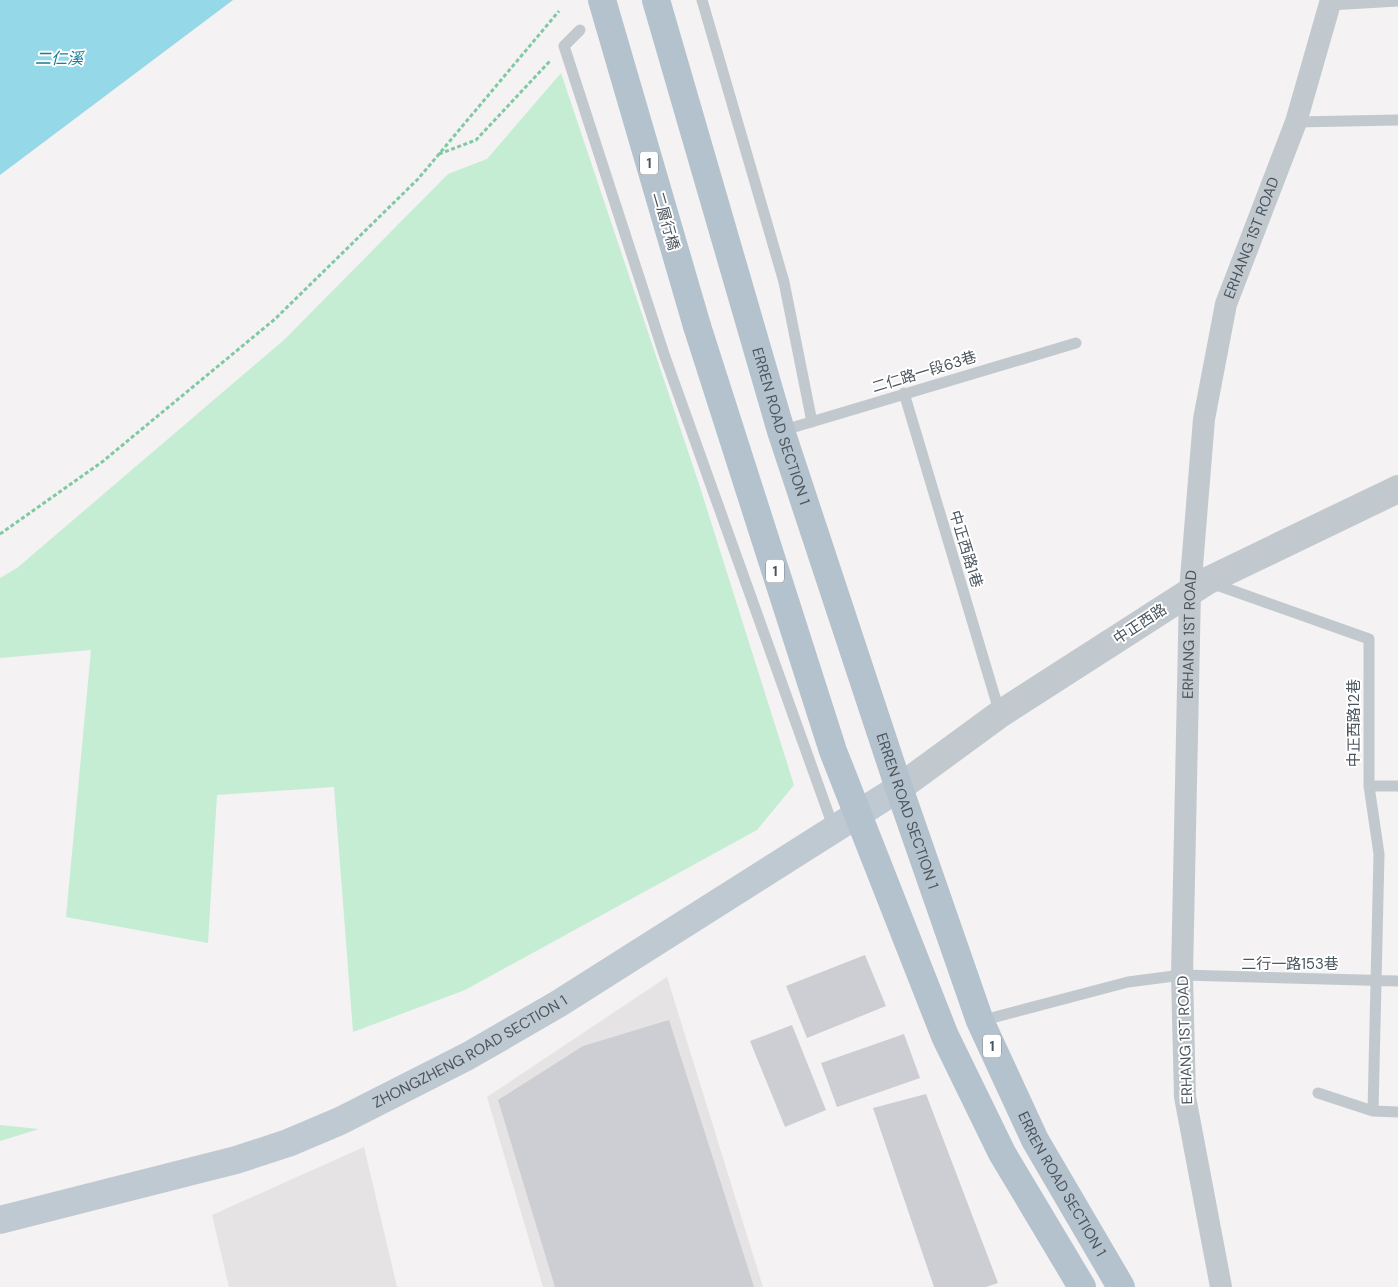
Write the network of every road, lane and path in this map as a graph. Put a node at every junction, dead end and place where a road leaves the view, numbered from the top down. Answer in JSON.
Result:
{"nodes":[{"id":1,"x":602,"y":0,"type":"edge"},
{"id":2,"x":656,"y":0,"type":"edge"},
{"id":3,"x":702,"y":0,"type":"edge"},
{"id":4,"x":1398,"y":1,"type":"edge"},
{"id":5,"x":1331,"y":2,"type":"edge"},
{"id":6,"x":559,"y":11,"type":"dead end"},
{"id":7,"x":580,"y":30,"type":"dead end"},
{"id":8,"x":564,"y":46,"type":"junction"},
{"id":9,"x":1398,"y":120,"type":"edge"},
{"id":10,"x":1296,"y":122,"type":"junction"},
{"id":11,"x":438,"y":154,"type":"junction"},
{"id":12,"x":1076,"y":343,"type":"dead end"},
{"id":13,"x":904,"y":393,"type":"junction"},
{"id":14,"x":812,"y":422,"type":"junction"},
{"id":15,"x":781,"y":431,"type":"junction"},
{"id":16,"x":1398,"y":489,"type":"edge"},
{"id":17,"x":0,"y":534,"type":"edge"},
{"id":18,"x":1199,"y":586,"type":"junction"},
{"id":19,"x":1000,"y":714,"type":"junction"},
{"id":20,"x":1369,"y":786,"type":"junction"},
{"id":21,"x":1398,"y":786,"type":"edge"},
{"id":22,"x":899,"y":788,"type":"junction"},
{"id":23,"x":860,"y":814,"type":"junction"},
{"id":24,"x":834,"y":830,"type":"junction"},
{"id":25,"x":1182,"y":976,"type":"junction"},
{"id":26,"x":1376,"y":979,"type":"junction"},
{"id":27,"x":1398,"y":981,"type":"edge"},
{"id":28,"x":980,"y":1020,"type":"junction"},
{"id":29,"x":1318,"y":1093,"type":"dead end"},
{"id":30,"x":1373,"y":1111,"type":"junction"},
{"id":31,"x":1398,"y":1112,"type":"edge"},
{"id":32,"x":0,"y":1220,"type":"edge"},
{"id":33,"x":1082,"y":1287,"type":"edge"},
{"id":34,"x":1121,"y":1287,"type":"edge"},
{"id":35,"x":1221,"y":1287,"type":"edge"}],
"edges":[{"from":1,"to":23,"type":"main road","name":"二層行橋","number":"1","bridge":true},
{"from":2,"to":15,"type":"main road","name":"ERREN ROAD SECTION 1","number":"1"},
{"from":3,"to":14,"type":"lane"},
{"from":4,"to":5,"type":"lane"},
{"from":5,"to":10,"type":"street","name":"ERHANG 1ST ROAD"},
{"from":6,"to":11,"type":"path"},
{"from":7,"to":8,"type":"lane"},
{"from":8,"to":11,"type":"path"},
{"from":8,"to":24,"type":"lane"},
{"from":9,"to":10,"type":"lane"},
{"from":10,"to":18,"type":"street","name":"ERHANG 1ST ROAD"},
{"from":11,"to":17,"type":"path"},
{"from":12,"to":13,"type":"lane","name":"二仁路一段63巷"},
{"from":13,"to":14,"type":"lane","name":"二仁路一段63巷"},
{"from":13,"to":19,"type":"lane","name":"中正西路1巷"},
{"from":14,"to":15,"type":"lane","name":"二仁路一段63巷"},
{"from":15,"to":22,"type":"main road","name":"ERREN ROAD SECTION 1","number":"1"},
{"from":16,"to":18,"type":"street","name":"中正西路"},
{"from":18,"to":19,"type":"street","name":"中正西路"},
{"from":18,"to":20,"type":"lane","name":"中正西路12巷"},
{"from":18,"to":25,"type":"street","name":"ERHANG 1ST ROAD"},
{"from":19,"to":22,"type":"street","name":"中正西路"},
{"from":20,"to":21,"type":"lane"},
{"from":20,"to":26,"type":"lane","name":"中正西路12巷"},
{"from":22,"to":23,"type":"main road","name":"ZHONGZHENG ROAD SECTION 1"},
{"from":22,"to":28,"type":"main road","name":"ERREN ROAD SECTION 1","number":"1"},
{"from":23,"to":24,"type":"main road","name":"ZHONGZHENG ROAD SECTION 1"},
{"from":23,"to":33,"type":"main road","number":"1"},
{"from":24,"to":32,"type":"main road","name":"ZHONGZHENG ROAD SECTION 1"},
{"from":25,"to":26,"type":"lane","name":"二行一路153巷"},
{"from":25,"to":28,"type":"lane","name":"二行一路153巷"},
{"from":25,"to":35,"type":"street","name":"ERHANG 1ST ROAD"},
{"from":26,"to":27,"type":"lane","name":"二行一路153巷"},
{"from":26,"to":30,"type":"lane","name":"中正西路12巷"},
{"from":28,"to":34,"type":"main road","name":"ERREN ROAD SECTION 1","number":"1"},
{"from":29,"to":30,"type":"lane"},
{"from":30,"to":31,"type":"lane"}]}
